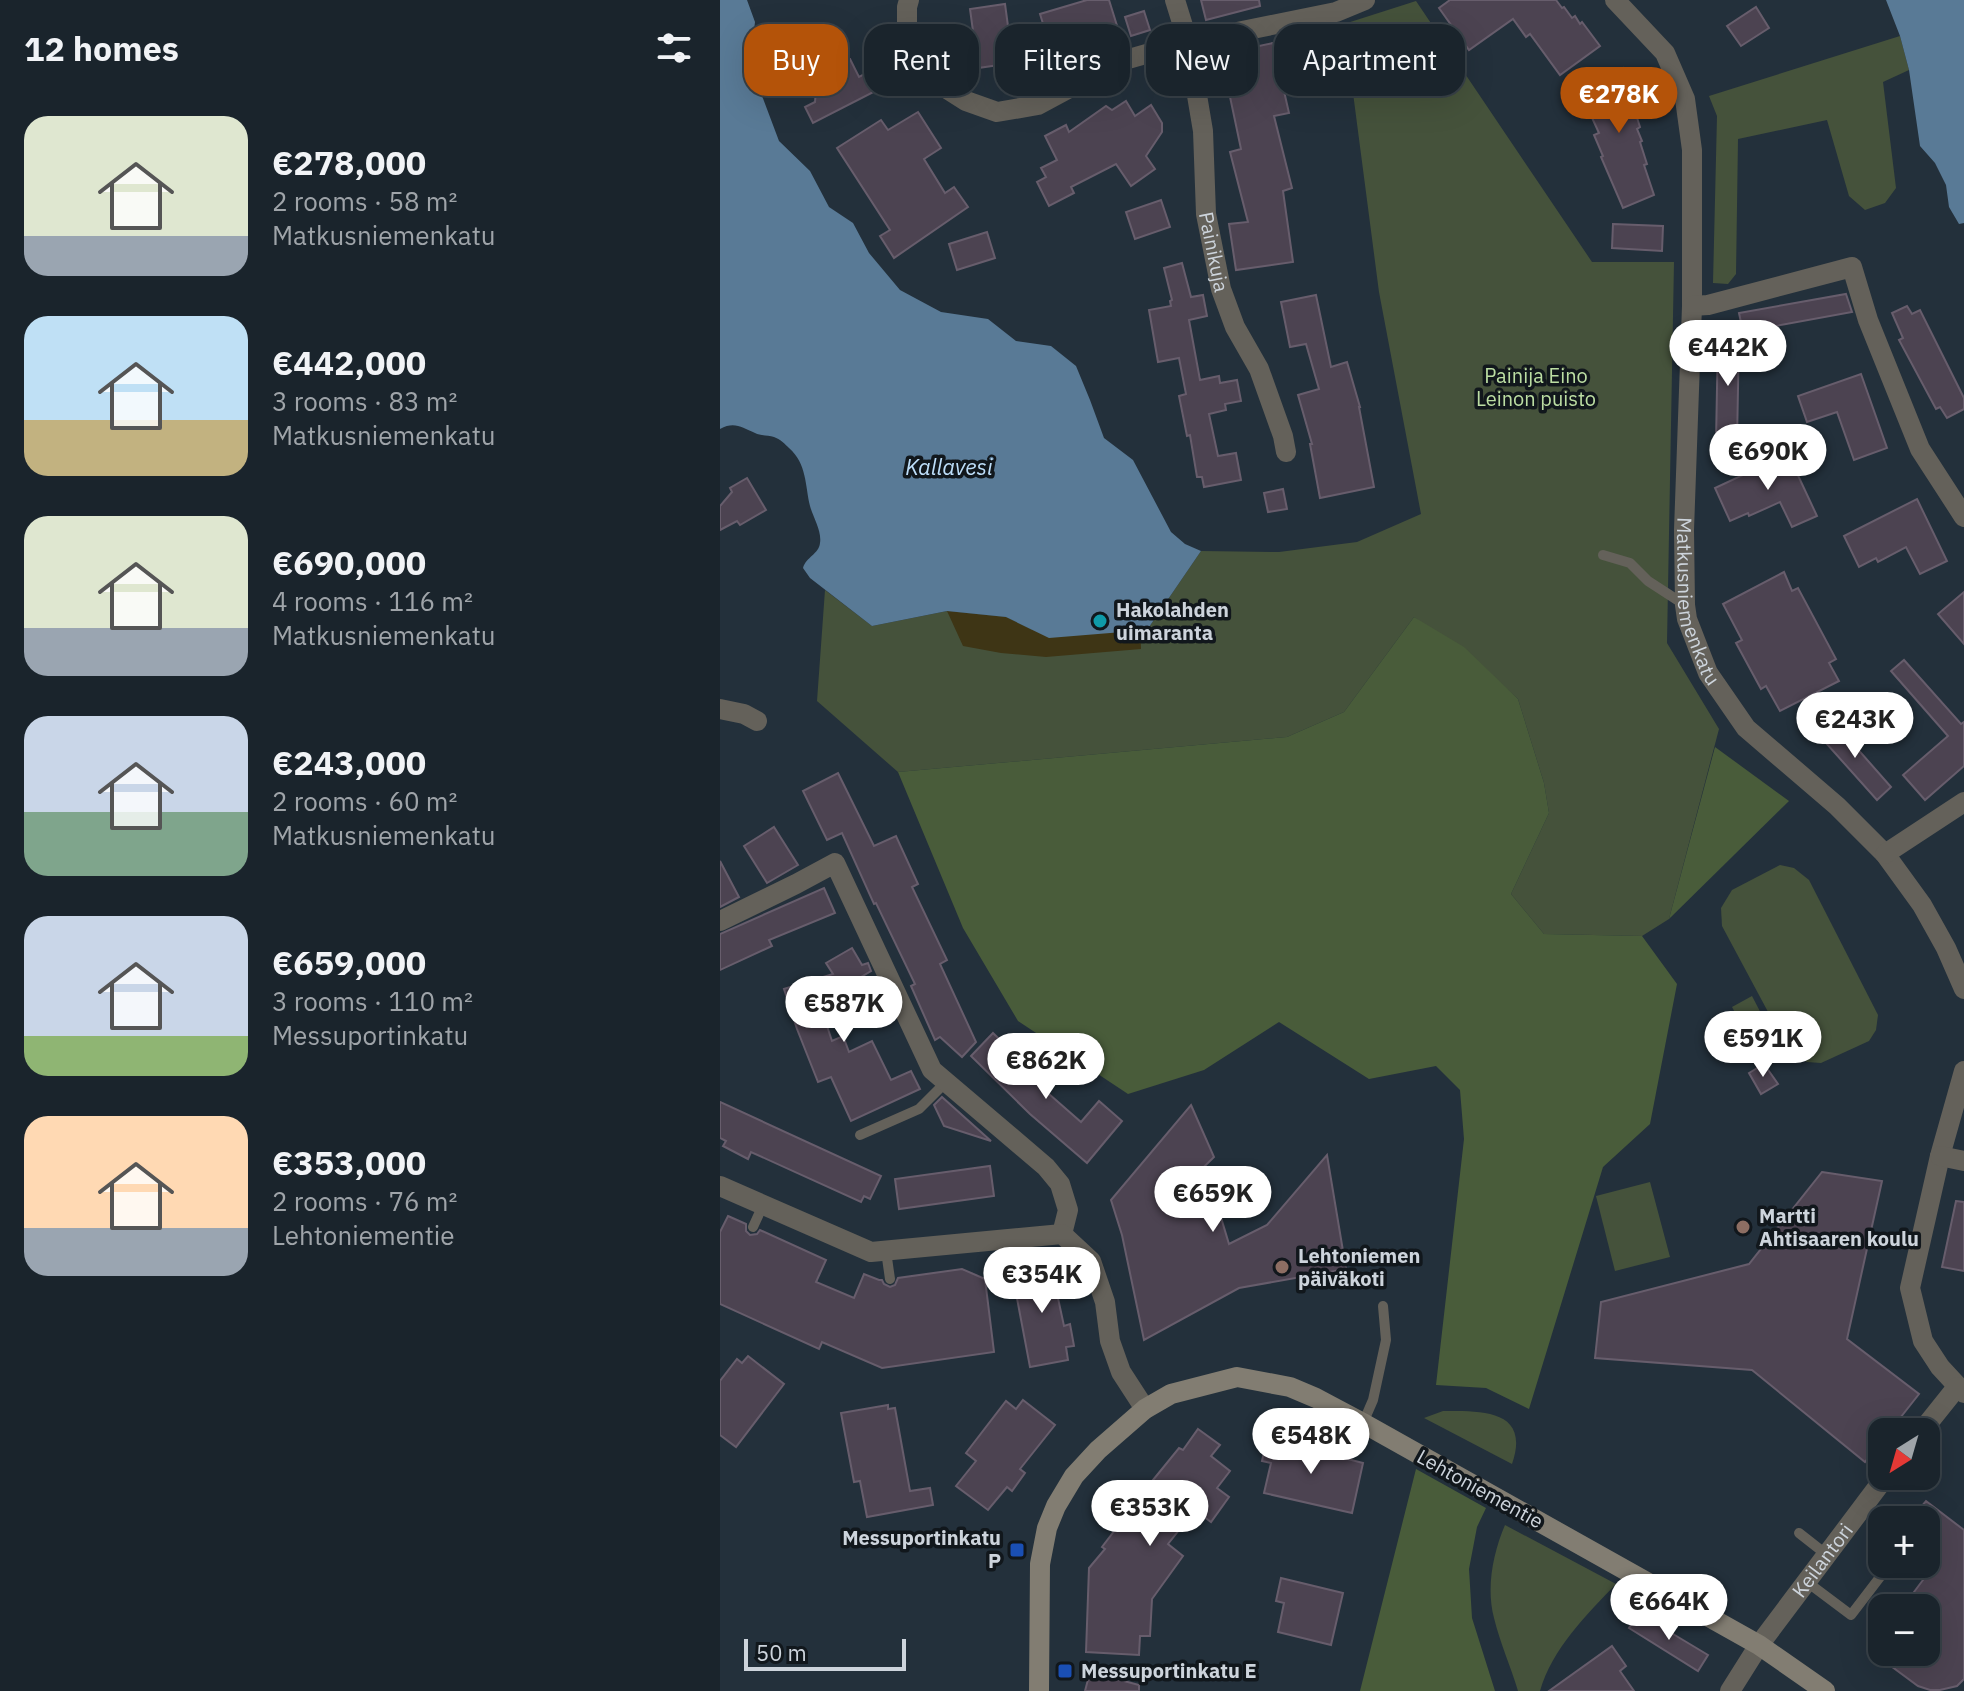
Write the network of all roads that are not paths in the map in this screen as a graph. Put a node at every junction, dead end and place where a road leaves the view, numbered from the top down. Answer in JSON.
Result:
{"nodes":[{"id":1,"x":909,"y":0,"type":"edge"},
{"id":2,"x":1175,"y":0,"type":"edge"},
{"id":3,"x":1365,"y":0,"type":"edge"},
{"id":4,"x":1615,"y":0,"type":"edge"},
{"id":5,"x":1182,"y":24,"type":"edge"},
{"id":6,"x":1258,"y":28,"type":"edge"},
{"id":7,"x":1146,"y":54,"type":"edge"},
{"id":8,"x":1197,"y":96,"type":"edge"},
{"id":9,"x":1692,"y":306,"type":"junction"},
{"id":10,"x":1286,"y":452,"type":"dead end"},
{"id":11,"x":1964,"y":517,"type":"edge"},
{"id":12,"x":1603,"y":555,"type":"dead end"},
{"id":13,"x":1685,"y":605,"type":"junction"},
{"id":14,"x":720,"y":709,"type":"edge"},
{"id":15,"x":757,"y":721,"type":"dead end"},
{"id":16,"x":1964,"y":802,"type":"edge"},
{"id":17,"x":1885,"y":854,"type":"junction"},
{"id":18,"x":720,"y":921,"type":"edge"},
{"id":19,"x":1964,"y":989,"type":"edge"},
{"id":20,"x":1964,"y":1071,"type":"edge"},
{"id":21,"x":946,"y":1082,"type":"junction"},
{"id":22,"x":860,"y":1135,"type":"dead end"},
{"id":23,"x":1940,"y":1156,"type":"junction"},
{"id":24,"x":1964,"y":1161,"type":"edge"},
{"id":25,"x":720,"y":1186,"type":"edge"},
{"id":26,"x":763,"y":1205,"type":"junction"},
{"id":27,"x":753,"y":1227,"type":"dead end"},
{"id":28,"x":1062,"y":1234,"type":"junction"},
{"id":29,"x":886,"y":1251,"type":"junction"},
{"id":30,"x":890,"y":1279,"type":"dead end"},
{"id":31,"x":1383,"y":1306,"type":"dead end"},
{"id":32,"x":1960,"y":1390,"type":"edge"},
{"id":33,"x":1145,"y":1409,"type":"junction"},
{"id":34,"x":1934,"y":1418,"type":"edge"},
{"id":35,"x":1363,"y":1423,"type":"junction"},
{"id":36,"x":1876,"y":1490,"type":"edge"},
{"id":37,"x":1799,"y":1533,"type":"dead end"},
{"id":38,"x":1827,"y":1555,"type":"junction"},
{"id":39,"x":1879,"y":1578,"type":"edge"},
{"id":40,"x":1807,"y":1582,"type":"junction"},
{"id":41,"x":1759,"y":1645,"type":"junction"},
{"id":42,"x":1039,"y":1691,"type":"edge"},
{"id":43,"x":1730,"y":1691,"type":"edge"},
{"id":44,"x":1825,"y":1691,"type":"edge"}],
"edges":[{"from":1,"to":7,"type":"street"},
{"from":2,"to":5,"type":"street","name":"Painikuja"},
{"from":3,"to":6,"type":"street"},
{"from":4,"to":9,"type":"street","name":"Matkusniemenkatu"},
{"from":8,"to":10,"type":"street","name":"Painikuja"},
{"from":9,"to":11,"type":"street"},
{"from":9,"to":13,"type":"street","name":"Matkusniemenkatu"},
{"from":12,"to":13,"type":"lane"},
{"from":13,"to":17,"type":"street","name":"Matkusniemenkatu"},
{"from":14,"to":15,"type":"street"},
{"from":16,"to":17,"type":"street"},
{"from":17,"to":19,"type":"street","name":"Matkusniemenkatu"},
{"from":18,"to":21,"type":"street"},
{"from":20,"to":23,"type":"street"},
{"from":21,"to":22,"type":"lane"},
{"from":21,"to":28,"type":"street"},
{"from":23,"to":24,"type":"street"},
{"from":23,"to":32,"type":"street"},
{"from":25,"to":26,"type":"street"},
{"from":26,"to":27,"type":"lane"},
{"from":26,"to":29,"type":"street"},
{"from":28,"to":29,"type":"street"},
{"from":28,"to":33,"type":"street"},
{"from":29,"to":30,"type":"lane"},
{"from":31,"to":35,"type":"lane"},
{"from":32,"to":34,"type":"street"},
{"from":33,"to":35,"type":"street","name":"Lehtoniementie"},
{"from":33,"to":42,"type":"street","name":"Lehtoniementie"},
{"from":35,"to":41,"type":"street","name":"Lehtoniementie"},
{"from":36,"to":38,"type":"street","name":"Keilantori"},
{"from":37,"to":38,"type":"lane"},
{"from":38,"to":40,"type":"street","name":"Keilantori"},
{"from":39,"to":40,"type":"lane"},
{"from":40,"to":41,"type":"street","name":"Keilantori"},
{"from":41,"to":43,"type":"street","name":"Keilantori"},
{"from":41,"to":44,"type":"street","name":"Lehtoniementie"}]}
